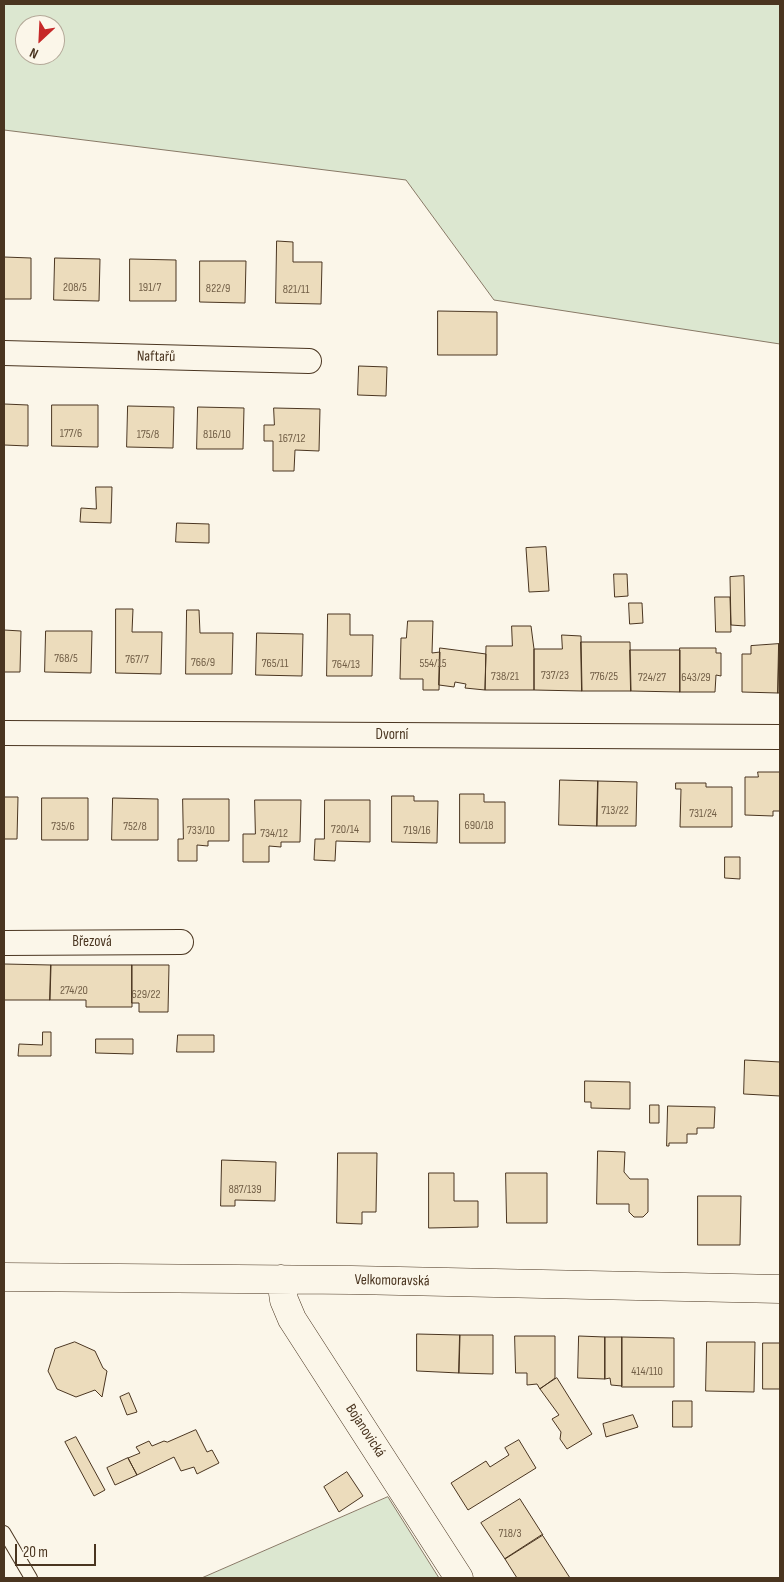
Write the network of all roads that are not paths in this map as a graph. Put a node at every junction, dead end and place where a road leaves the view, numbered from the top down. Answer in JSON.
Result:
{"nodes":[{"id":1,"x":4,"y":353,"type":"edge"},
{"id":2,"x":309,"y":361,"type":"dead end"},
{"id":3,"x":4,"y":733,"type":"edge"},
{"id":4,"x":780,"y":737,"type":"edge"},
{"id":5,"x":181,"y":942,"type":"dead end"},
{"id":6,"x":4,"y":943,"type":"edge"},
{"id":7,"x":4,"y":1277,"type":"edge"},
{"id":8,"x":281,"y":1279,"type":"junction"},
{"id":9,"x":780,"y":1289,"type":"edge"},
{"id":10,"x":4,"y":1532,"type":"edge"},
{"id":11,"x":31,"y":1578,"type":"edge"},
{"id":12,"x":459,"y":1578,"type":"edge"}],
"edges":[{"from":1,"to":2,"type":"street","name":"Naftařů"},
{"from":3,"to":4,"type":"street","name":"Dvorní"},
{"from":5,"to":6,"type":"street","name":"Březová"},
{"from":7,"to":8,"type":"street","name":"Velkomoravská"},
{"from":8,"to":9,"type":"street","name":"Velkomoravská"},
{"from":8,"to":12,"type":"street","name":"Bojanovická"},
{"from":10,"to":11,"type":"lane"}]}
